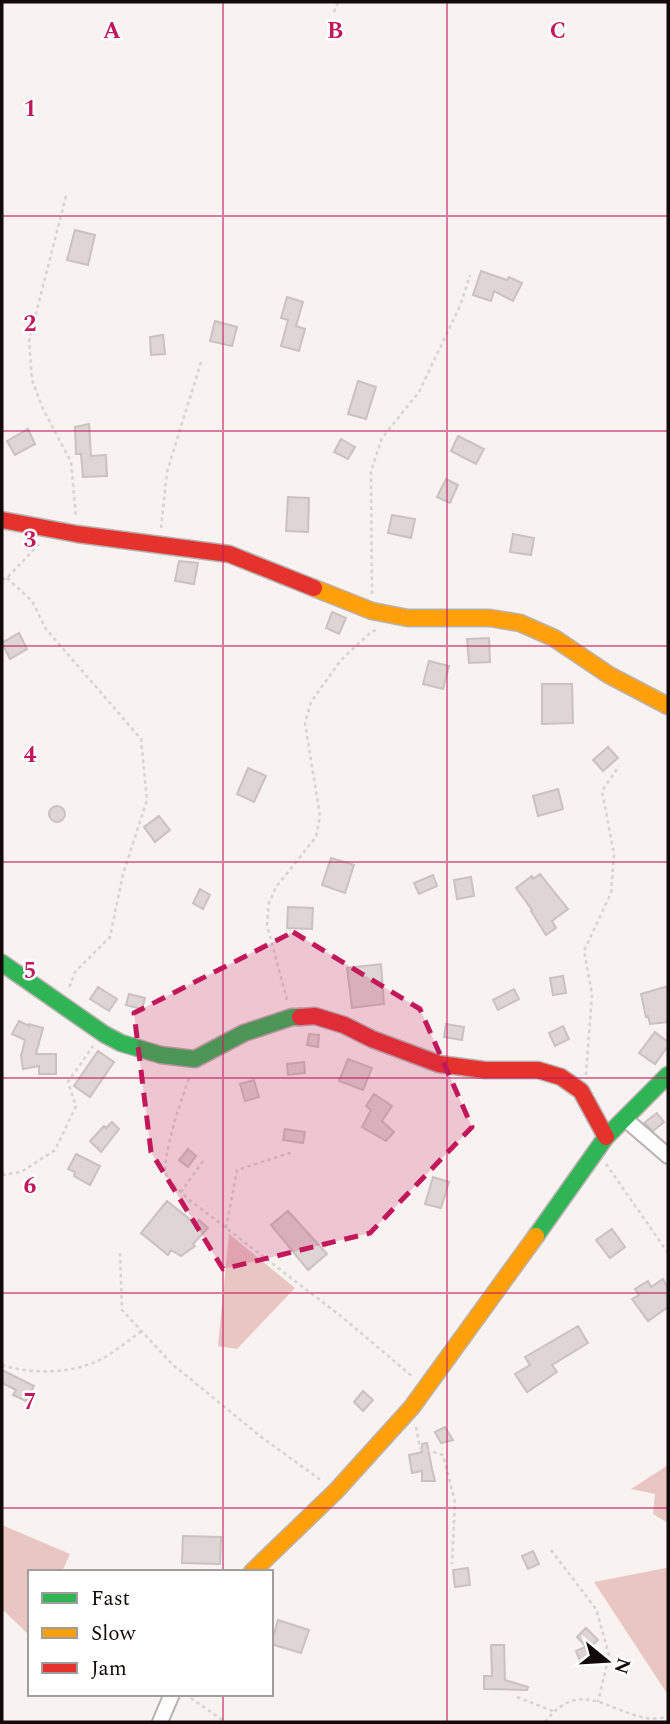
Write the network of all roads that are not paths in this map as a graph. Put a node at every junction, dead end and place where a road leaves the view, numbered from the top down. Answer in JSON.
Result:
{"nodes":[{"id":1,"x":2,"y":520,"type":"edge"},
{"id":2,"x":668,"y":706,"type":"edge"},
{"id":3,"x":2,"y":963,"type":"edge"},
{"id":4,"x":668,"y":1075,"type":"edge"},
{"id":5,"x":625,"y":1119,"type":"junction"},
{"id":6,"x":606,"y":1137,"type":"junction"},
{"id":7,"x":668,"y":1156,"type":"edge"},
{"id":8,"x":254,"y":1570,"type":"edge"},
{"id":9,"x":171,"y":1696,"type":"edge"},
{"id":10,"x":160,"y":1722,"type":"edge"}],
"edges":[{"from":1,"to":2,"type":"street"},
{"from":3,"to":6,"type":"street"},
{"from":4,"to":5,"type":"street"},
{"from":5,"to":6,"type":"street"},
{"from":5,"to":7,"type":"street"},
{"from":6,"to":8,"type":"street"},
{"from":9,"to":10,"type":"street"}]}
